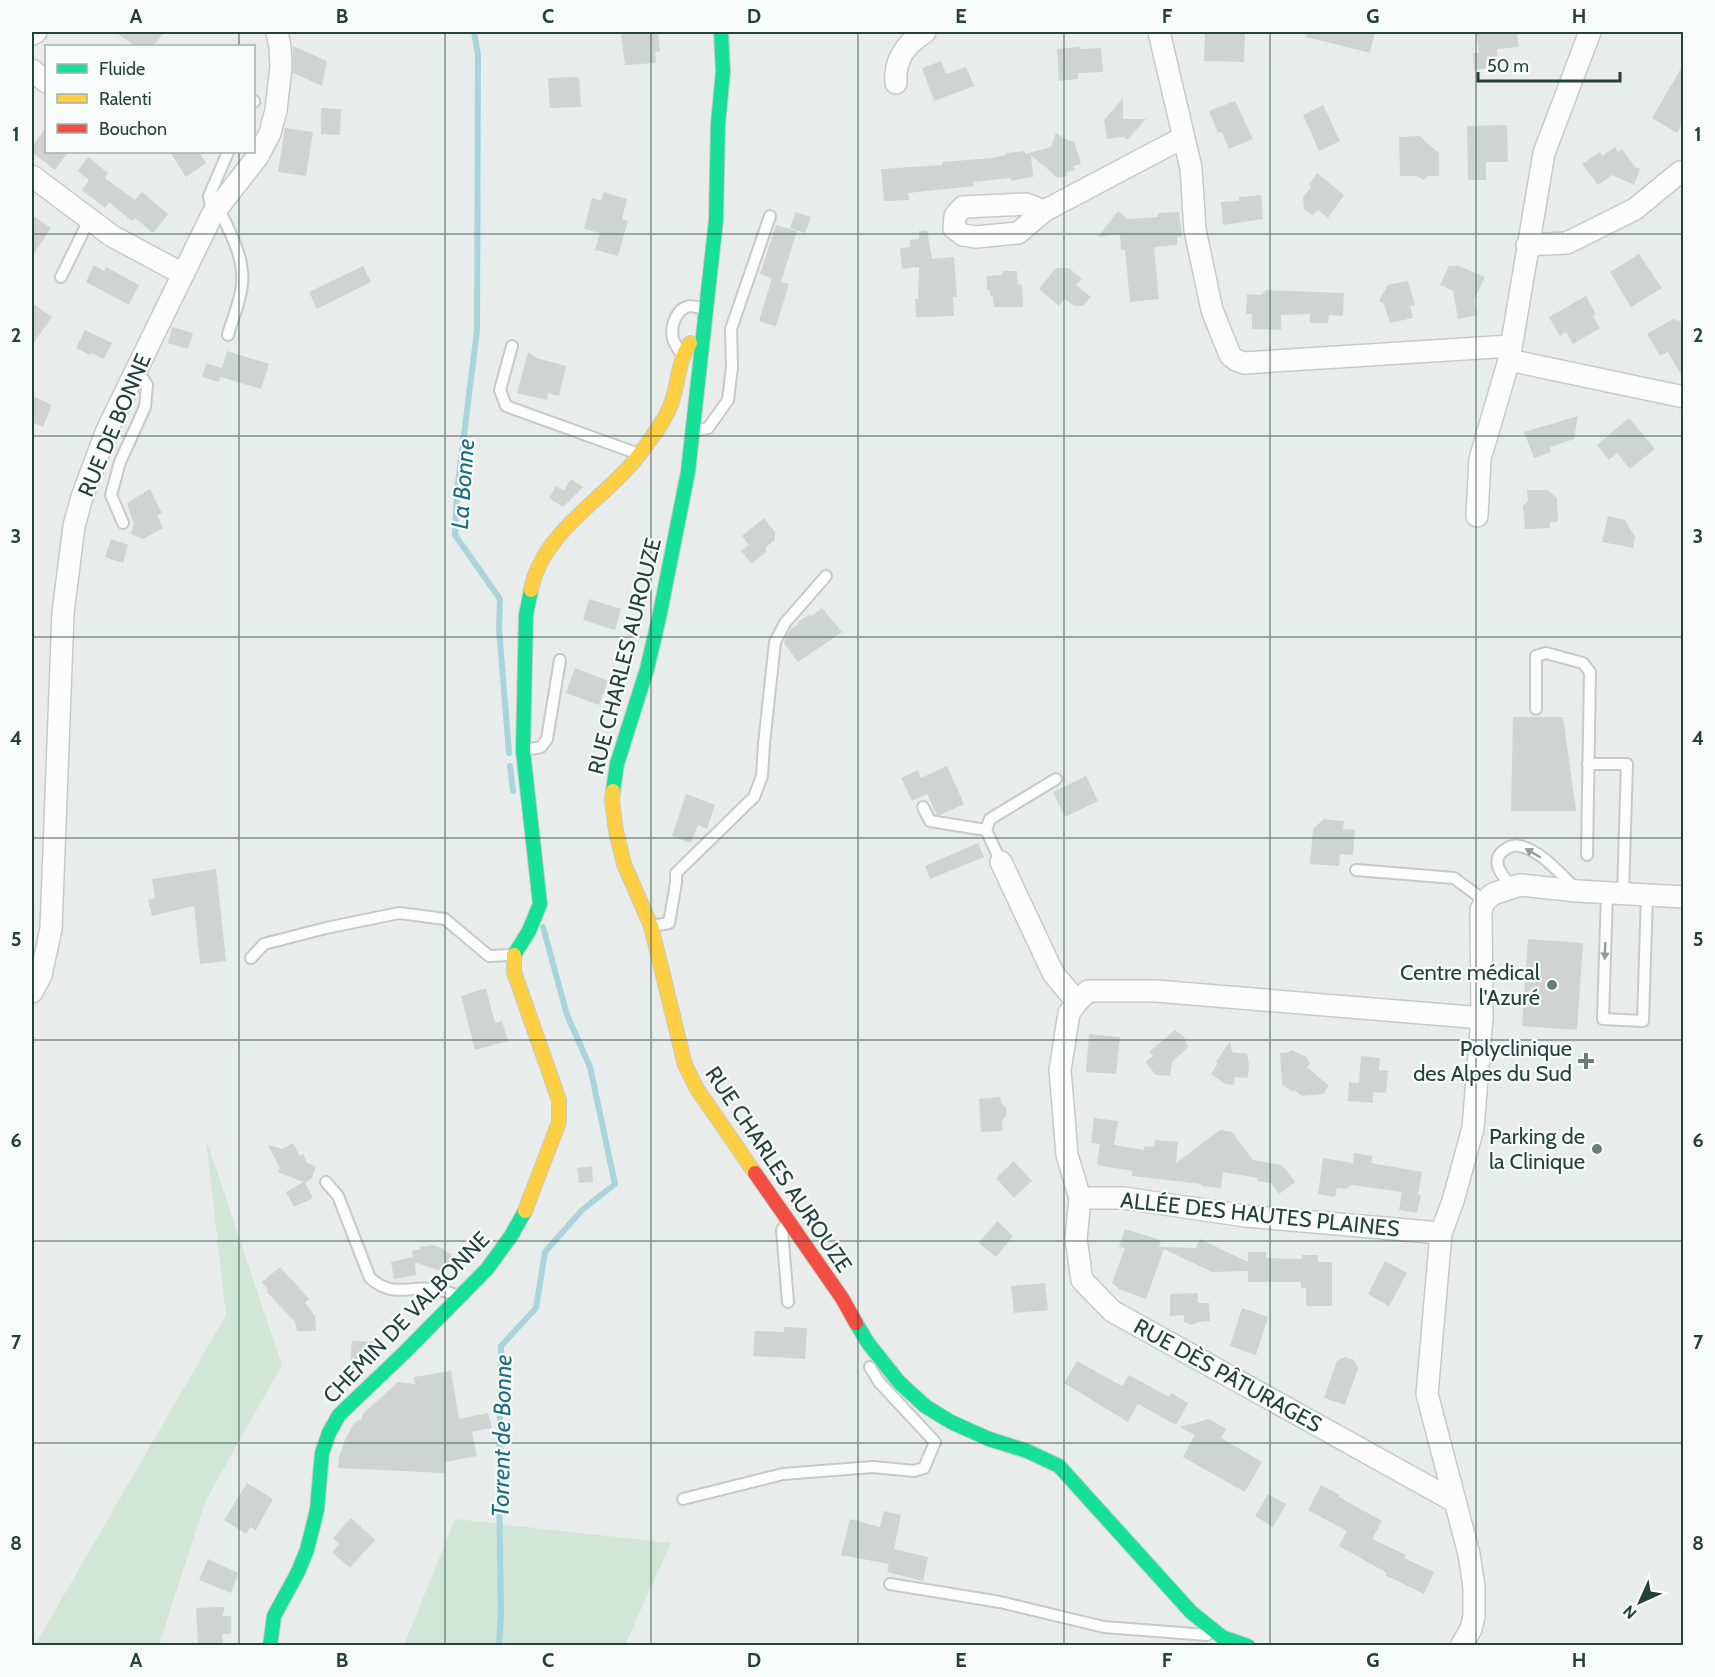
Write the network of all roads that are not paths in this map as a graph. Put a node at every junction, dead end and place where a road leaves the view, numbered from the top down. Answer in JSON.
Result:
{"nodes":[{"id":1,"x":36,"y":32,"type":"edge"},
{"id":2,"x":277,"y":32,"type":"edge"},
{"id":3,"x":721,"y":32,"type":"edge"},
{"id":4,"x":925,"y":32,"type":"edge"},
{"id":5,"x":1159,"y":32,"type":"edge"},
{"id":6,"x":1590,"y":32,"type":"edge"},
{"id":7,"x":32,"y":34,"type":"edge"},
{"id":8,"x":32,"y":70,"type":"edge"},
{"id":9,"x":45,"y":81,"type":"edge"},
{"id":10,"x":896,"y":83,"type":"dead end"},
{"id":11,"x":1182,"y":138,"type":"junction"},
{"id":12,"x":228,"y":153,"type":"edge"},
{"id":13,"x":1680,"y":172,"type":"dead end"},
{"id":14,"x":32,"y":176,"type":"edge"},
{"id":15,"x":215,"y":211,"type":"junction"},
{"id":16,"x":1044,"y":211,"type":"dead end"},
{"id":17,"x":770,"y":216,"type":"dead end"},
{"id":18,"x":89,"y":220,"type":"junction"},
{"id":19,"x":1527,"y":244,"type":"junction"},
{"id":20,"x":183,"y":274,"type":"junction"},
{"id":21,"x":61,"y":278,"type":"dead end"},
{"id":22,"x":705,"y":309,"type":"junction"},
{"id":23,"x":228,"y":335,"type":"dead end"},
{"id":24,"x":702,"y":335,"type":"junction"},
{"id":25,"x":512,"y":346,"type":"dead end"},
{"id":26,"x":1510,"y":353,"type":"junction"},
{"id":27,"x":682,"y":355,"type":"junction"},
{"id":28,"x":137,"y":370,"type":"junction"},
{"id":29,"x":1683,"y":397,"type":"edge"},
{"id":30,"x":691,"y":431,"type":"junction"},
{"id":31,"x":640,"y":454,"type":"junction"},
{"id":32,"x":1477,"y":516,"type":"dead end"},
{"id":33,"x":123,"y":523,"type":"dead end"},
{"id":34,"x":826,"y":576,"type":"dead end"},
{"id":35,"x":560,"y":660,"type":"dead end"},
{"id":36,"x":1536,"y":709,"type":"dead end"},
{"id":37,"x":523,"y":751,"type":"junction"},
{"id":38,"x":1588,"y":764,"type":"junction"},
{"id":39,"x":1056,"y":779,"type":"dead end"},
{"id":40,"x":923,"y":807,"type":"dead end"},
{"id":41,"x":986,"y":830,"type":"junction"},
{"id":42,"x":1587,"y":855,"type":"dead end"},
{"id":43,"x":1001,"y":862,"type":"joint"},
{"id":44,"x":1356,"y":870,"type":"dead end"},
{"id":45,"x":1577,"y":891,"type":"junction"},
{"id":46,"x":1615,"y":893,"type":"junction"},
{"id":47,"x":1497,"y":894,"type":"junction"},
{"id":48,"x":1647,"y":895,"type":"junction"},
{"id":49,"x":1683,"y":897,"type":"edge"},
{"id":50,"x":651,"y":926,"type":"junction"},
{"id":51,"x":514,"y":955,"type":"junction"},
{"id":52,"x":251,"y":958,"type":"dead end"},
{"id":53,"x":32,"y":992,"type":"edge"},
{"id":54,"x":1077,"y":1002,"type":"junction"},
{"id":55,"x":1482,"y":1018,"type":"junction"},
{"id":56,"x":326,"y":1182,"type":"dead end"},
{"id":57,"x":1080,"y":1198,"type":"junction"},
{"id":58,"x":789,"y":1221,"type":"junction"},
{"id":59,"x":1441,"y":1233,"type":"junction"},
{"id":60,"x":460,"y":1296,"type":"junction"},
{"id":61,"x":788,"y":1302,"type":"dead end"},
{"id":62,"x":852,"y":1315,"type":"junction"},
{"id":63,"x":683,"y":1498,"type":"dead end"},
{"id":64,"x":1454,"y":1501,"type":"junction"},
{"id":65,"x":890,"y":1584,"type":"dead end"},
{"id":66,"x":1222,"y":1637,"type":"junction"},
{"id":67,"x":270,"y":1646,"type":"edge"},
{"id":68,"x":1248,"y":1646,"type":"edge"},
{"id":69,"x":1461,"y":1646,"type":"edge"}],
"edges":[{"from":1,"to":7,"type":"street"},
{"from":2,"to":15,"type":"street","name":"RUE DE BONNE"},
{"from":3,"to":22,"type":"street","name":"RUE CHARLES AUROUZE"},
{"from":4,"to":10,"type":"street"},
{"from":5,"to":11,"type":"street"},
{"from":6,"to":19,"type":"street"},
{"from":8,"to":9,"type":"street"},
{"from":11,"to":16,"type":"street"},
{"from":11,"to":26,"type":"street"},
{"from":12,"to":15,"type":"lane"},
{"from":13,"to":19,"type":"street"},
{"from":14,"to":18,"type":"street"},
{"from":15,"to":20,"type":"street","name":"RUE DE BONNE"},
{"from":15,"to":23,"type":"lane"},
{"from":17,"to":30,"type":"lane"},
{"from":18,"to":20,"type":"street"},
{"from":18,"to":21,"type":"lane"},
{"from":19,"to":26,"type":"street"},
{"from":20,"to":28,"type":"street","name":"RUE DE BONNE"},
{"from":22,"to":24,"type":"street","name":"RUE CHARLES AUROUZE"},
{"from":22,"to":27,"type":"lane"},
{"from":24,"to":27,"type":"street"},
{"from":24,"to":30,"type":"street","name":"RUE CHARLES AUROUZE"},
{"from":25,"to":31,"type":"lane"},
{"from":26,"to":29,"type":"street"},
{"from":26,"to":32,"type":"street"},
{"from":27,"to":31,"type":"street"},
{"from":28,"to":33,"type":"lane"},
{"from":28,"to":53,"type":"street","name":"RUE DE BONNE"},
{"from":30,"to":50,"type":"street","name":"RUE CHARLES AUROUZE"},
{"from":31,"to":37,"type":"street"},
{"from":34,"to":50,"type":"lane"},
{"from":35,"to":37,"type":"lane"},
{"from":36,"to":38,"type":"lane"},
{"from":37,"to":51,"type":"street"},
{"from":38,"to":42,"type":"lane"},
{"from":38,"to":46,"type":"lane"},
{"from":39,"to":41,"type":"lane"},
{"from":40,"to":41,"type":"lane"},
{"from":41,"to":43,"type":"lane"},
{"from":43,"to":54,"type":"street"},
{"from":44,"to":47,"type":"lane"},
{"from":45,"to":46,"type":"street"},
{"from":45,"to":47,"type":"street"},
{"from":45,"to":47,"type":"lane","one_way":true},
{"from":46,"to":48,"type":"street"},
{"from":46,"to":48,"type":"lane","one_way":true},
{"from":47,"to":55,"type":"street"},
{"from":48,"to":49,"type":"street"},
{"from":50,"to":58,"type":"street","name":"RUE CHARLES AUROUZE"},
{"from":51,"to":52,"type":"lane"},
{"from":51,"to":60,"type":"street","name":"CHEMIN DE VALBONNE"},
{"from":54,"to":55,"type":"street"},
{"from":54,"to":57,"type":"street"},
{"from":55,"to":59,"type":"street"},
{"from":56,"to":60,"type":"lane"},
{"from":57,"to":59,"type":"street","name":"ALLÉE DES HAUTES PLAINES"},
{"from":57,"to":64,"type":"street","name":"RUE DÈS PÂTURAGES"},
{"from":58,"to":61,"type":"lane"},
{"from":58,"to":62,"type":"street","name":"RUE CHARLES AUROUZE"},
{"from":59,"to":64,"type":"street"},
{"from":60,"to":67,"type":"street","name":"CHEMIN DE VALBONNE"},
{"from":62,"to":63,"type":"lane"},
{"from":62,"to":66,"type":"street","name":"RUE CHARLES AUROUZE"},
{"from":64,"to":69,"type":"street"},
{"from":65,"to":66,"type":"lane"},
{"from":66,"to":68,"type":"street","name":"RUE CHARLES AUROUZE"}]}
